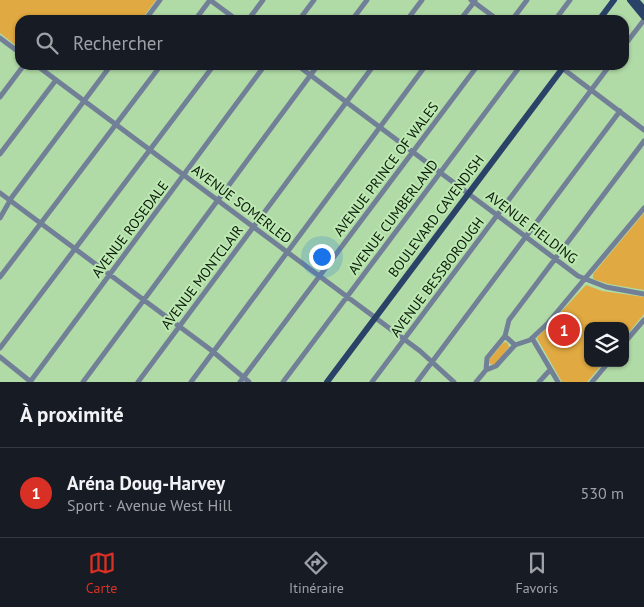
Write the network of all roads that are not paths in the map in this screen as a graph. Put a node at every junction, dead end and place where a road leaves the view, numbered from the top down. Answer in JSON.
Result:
{"nodes":[{"id":1,"x":160,"y":0,"type":"edge"},
{"id":2,"x":210,"y":0,"type":"edge"},
{"id":3,"x":263,"y":0,"type":"edge"},
{"id":4,"x":314,"y":0,"type":"edge"},
{"id":5,"x":367,"y":0,"type":"edge"},
{"id":6,"x":422,"y":0,"type":"edge"},
{"id":7,"x":527,"y":0,"type":"edge"},
{"id":8,"x":570,"y":0,"type":"edge"},
{"id":9,"x":614,"y":0,"type":"edge"},
{"id":10,"x":630,"y":0,"type":"edge"},
{"id":11,"x":636,"y":0,"type":"edge"},
{"id":12,"x":474,"y":1,"type":"edge"},
{"id":13,"x":644,"y":9,"type":"edge"},
{"id":14,"x":149,"y":15,"type":"edge"},
{"id":15,"x":199,"y":15,"type":"edge"},
{"id":16,"x":230,"y":15,"type":"edge"},
{"id":17,"x":252,"y":15,"type":"edge"},
{"id":18,"x":303,"y":15,"type":"edge"},
{"id":19,"x":356,"y":15,"type":"edge"},
{"id":20,"x":412,"y":15,"type":"edge"},
{"id":21,"x":464,"y":15,"type":"edge"},
{"id":22,"x":492,"y":15,"type":"edge"},
{"id":23,"x":516,"y":15,"type":"edge"},
{"id":24,"x":559,"y":15,"type":"edge"},
{"id":25,"x":603,"y":15,"type":"edge"},
{"id":26,"x":644,"y":18,"type":"edge"},
{"id":27,"x":629,"y":39,"type":"edge"},
{"id":28,"x":1,"y":40,"type":"edge"},
{"id":29,"x":15,"y":50,"type":"edge"},
{"id":30,"x":20,"y":70,"type":"edge"},
{"id":31,"x":43,"y":70,"type":"edge"},
{"id":32,"x":107,"y":70,"type":"edge"},
{"id":33,"x":157,"y":70,"type":"edge"},
{"id":34,"x":210,"y":70,"type":"edge"},
{"id":35,"x":261,"y":70,"type":"edge"},
{"id":36,"x":304,"y":70,"type":"edge"},
{"id":37,"x":314,"y":70,"type":"edge"},
{"id":38,"x":370,"y":70,"type":"edge"},
{"id":39,"x":422,"y":70,"type":"edge"},
{"id":40,"x":474,"y":70,"type":"edge"},
{"id":41,"x":517,"y":70,"type":"edge"},
{"id":42,"x":559,"y":70,"type":"edge"},
{"id":43,"x":567,"y":70,"type":"edge"},
{"id":44,"x":606,"y":70,"type":"edge"},
{"id":45,"x":311,"y":75,"type":"junction"},
{"id":46,"x":56,"y":80,"type":"junction"},
{"id":47,"x":591,"y":89,"type":"junction"},
{"id":48,"x":0,"y":97,"type":"edge"},
{"id":49,"x":84,"y":101,"type":"junction"},
{"id":50,"x":347,"y":102,"type":"junction"},
{"id":51,"x":620,"y":111,"type":"junction"},
{"id":52,"x":116,"y":125,"type":"junction"},
{"id":53,"x":381,"y":127,"type":"junction"},
{"id":54,"x":644,"y":130,"type":"edge"},
{"id":55,"x":644,"y":141,"type":"edge"},
{"id":56,"x":150,"y":150,"type":"junction"},
{"id":57,"x":413,"y":151,"type":"junction"},
{"id":58,"x":0,"y":154,"type":"edge"},
{"id":59,"x":441,"y":172,"type":"junction"},
{"id":60,"x":184,"y":175,"type":"junction"},
{"id":61,"x":0,"y":193,"type":"edge"},
{"id":62,"x":469,"y":193,"type":"junction"},
{"id":63,"x":218,"y":200,"type":"junction"},
{"id":64,"x":10,"y":201,"type":"junction"},
{"id":65,"x":644,"y":208,"type":"edge"},
{"id":66,"x":497,"y":214,"type":"junction"},
{"id":67,"x":0,"y":218,"type":"edge"},
{"id":68,"x":41,"y":224,"type":"junction"},
{"id":69,"x":254,"y":227,"type":"junction"},
{"id":70,"x":526,"y":236,"type":"junction"},
{"id":71,"x":75,"y":249,"type":"junction"},
{"id":72,"x":287,"y":252,"type":"junction"},
{"id":73,"x":555,"y":259,"type":"junction"},
{"id":74,"x":109,"y":275,"type":"junction"},
{"id":75,"x":320,"y":276,"type":"junction"},
{"id":76,"x":0,"y":277,"type":"edge"},
{"id":77,"x":584,"y":279,"type":"junction"},
{"id":78,"x":644,"y":294,"type":"edge"},
{"id":79,"x":347,"y":297,"type":"junction"},
{"id":80,"x":144,"y":300,"type":"junction"},
{"id":81,"x":375,"y":319,"type":"junction"},
{"id":82,"x":644,"y":320,"type":"edge"},
{"id":83,"x":180,"y":327,"type":"junction"},
{"id":84,"x":505,"y":336,"type":"junction"},
{"id":85,"x":629,"y":337,"type":"edge"},
{"id":86,"x":532,"y":338,"type":"junction"},
{"id":87,"x":403,"y":341,"type":"junction"},
{"id":88,"x":515,"y":345,"type":"junction"},
{"id":89,"x":0,"y":348,"type":"edge"},
{"id":90,"x":213,"y":352,"type":"junction"},
{"id":91,"x":0,"y":357,"type":"edge"},
{"id":92,"x":432,"y":362,"type":"junction"},
{"id":93,"x":605,"y":367,"type":"edge"},
{"id":94,"x":486,"y":370,"type":"junction"},
{"id":95,"x":550,"y":370,"type":"junction"},
{"id":96,"x":242,"y":380,"type":"edge"},
{"id":97,"x":30,"y":382,"type":"edge"},
{"id":98,"x":83,"y":382,"type":"edge"},
{"id":99,"x":138,"y":382,"type":"edge"},
{"id":100,"x":192,"y":382,"type":"edge"},
{"id":101,"x":248,"y":382,"type":"edge"},
{"id":102,"x":283,"y":382,"type":"edge"},
{"id":103,"x":328,"y":382,"type":"edge"},
{"id":104,"x":372,"y":382,"type":"edge"},
{"id":105,"x":417,"y":382,"type":"edge"},
{"id":106,"x":454,"y":382,"type":"edge"},
{"id":107,"x":476,"y":382,"type":"edge"},
{"id":108,"x":539,"y":382,"type":"edge"},
{"id":109,"x":558,"y":382,"type":"edge"},
{"id":110,"x":592,"y":382,"type":"edge"}],
"edges":[{"from":1,"to":14,"type":"street"},
{"from":2,"to":15,"type":"street"},
{"from":2,"to":16,"type":"street"},
{"from":3,"to":17,"type":"street"},
{"from":4,"to":18,"type":"street"},
{"from":5,"to":19,"type":"street"},
{"from":6,"to":20,"type":"street"},
{"from":7,"to":23,"type":"street"},
{"from":8,"to":24,"type":"street"},
{"from":9,"to":25,"type":"main road"},
{"from":10,"to":26,"type":"main road"},
{"from":11,"to":13,"type":"main road"},
{"from":12,"to":21,"type":"street"},
{"from":12,"to":22,"type":"street"},
{"from":26,"to":27,"type":"street"},
{"from":28,"to":29,"type":"street"},
{"from":30,"to":48,"type":"street"},
{"from":31,"to":46,"type":"street","name":"AVENUE SOMERLED"},
{"from":32,"to":49,"type":"street"},
{"from":33,"to":52,"type":"street"},
{"from":34,"to":56,"type":"street"},
{"from":35,"to":60,"type":"street","name":"AVENUE ROSEDALE"},
{"from":36,"to":45,"type":"street","name":"AVENUE FIELDING"},
{"from":37,"to":45,"type":"street"},
{"from":38,"to":50,"type":"street","name":"AVENUE MONTCLAIR"},
{"from":39,"to":53,"type":"street"},
{"from":40,"to":57,"type":"street","name":"AVENUE PRINCE OF WALES"},
{"from":41,"to":59,"type":"street","name":"AVENUE CUMBERLAND"},
{"from":42,"to":62,"type":"main road","name":"BOULEVARD CAVENDISH"},
{"from":43,"to":47,"type":"street"},
{"from":44,"to":47,"type":"street","name":"AVENUE BESSBOROUGH"},
{"from":45,"to":50,"type":"street","name":"AVENUE FIELDING"},
{"from":45,"to":63,"type":"street"},
{"from":46,"to":49,"type":"street","name":"AVENUE SOMERLED"},
{"from":46,"to":58,"type":"street"},
{"from":47,"to":51,"type":"street"},
{"from":47,"to":66,"type":"street","name":"AVENUE BESSBOROUGH"},
{"from":49,"to":52,"type":"street","name":"AVENUE SOMERLED"},
{"from":49,"to":64,"type":"street"},
{"from":50,"to":53,"type":"street","name":"AVENUE FIELDING"},
{"from":50,"to":69,"type":"street","name":"AVENUE MONTCLAIR"},
{"from":51,"to":54,"type":"street"},
{"from":51,"to":70,"type":"street"},
{"from":52,"to":56,"type":"street","name":"AVENUE SOMERLED"},
{"from":52,"to":68,"type":"street"},
{"from":53,"to":57,"type":"street","name":"AVENUE FIELDING"},
{"from":53,"to":72,"type":"street"},
{"from":55,"to":73,"type":"street"},
{"from":56,"to":60,"type":"street","name":"AVENUE SOMERLED"},
{"from":56,"to":71,"type":"street"},
{"from":57,"to":59,"type":"street","name":"AVENUE FIELDING"},
{"from":57,"to":75,"type":"street","name":"AVENUE PRINCE OF WALES"},
{"from":59,"to":62,"type":"street","name":"AVENUE FIELDING"},
{"from":59,"to":79,"type":"street","name":"AVENUE CUMBERLAND"},
{"from":60,"to":63,"type":"street","name":"AVENUE SOMERLED"},
{"from":60,"to":74,"type":"street","name":"AVENUE ROSEDALE"},
{"from":61,"to":64,"type":"street"},
{"from":62,"to":66,"type":"street","name":"AVENUE FIELDING"},
{"from":62,"to":81,"type":"main road","name":"BOULEVARD CAVENDISH"},
{"from":63,"to":69,"type":"street","name":"AVENUE SOMERLED"},
{"from":63,"to":80,"type":"street"},
{"from":64,"to":67,"type":"street"},
{"from":64,"to":68,"type":"street"},
{"from":65,"to":77,"type":"street"},
{"from":66,"to":70,"type":"street","name":"AVENUE FIELDING"},
{"from":66,"to":87,"type":"street","name":"AVENUE BESSBOROUGH"},
{"from":68,"to":71,"type":"street"},
{"from":68,"to":76,"type":"street"},
{"from":69,"to":72,"type":"street","name":"AVENUE SOMERLED"},
{"from":69,"to":83,"type":"street","name":"AVENUE MONTCLAIR"},
{"from":70,"to":73,"type":"street","name":"AVENUE FIELDING"},
{"from":70,"to":92,"type":"street"},
{"from":71,"to":74,"type":"street"},
{"from":71,"to":89,"type":"street"},
{"from":72,"to":75,"type":"street","name":"AVENUE SOMERLED"},
{"from":72,"to":90,"type":"street"},
{"from":73,"to":77,"type":"street","name":"AVENUE FIELDING"},
{"from":73,"to":84,"type":"street"},
{"from":74,"to":80,"type":"street"},
{"from":74,"to":97,"type":"street","name":"AVENUE ROSEDALE"},
{"from":75,"to":79,"type":"street","name":"AVENUE SOMERLED"},
{"from":75,"to":96,"type":"street","name":"AVENUE PRINCE OF WALES"},
{"from":77,"to":78,"type":"street","name":"AVENUE FIELDING"},
{"from":77,"to":86,"type":"street"},
{"from":79,"to":81,"type":"street","name":"AVENUE SOMERLED"},
{"from":79,"to":102,"type":"street","name":"AVENUE CUMBERLAND"},
{"from":80,"to":83,"type":"street"},
{"from":80,"to":98,"type":"street"},
{"from":81,"to":87,"type":"street","name":"AVENUE SOMERLED"},
{"from":81,"to":103,"type":"main road","name":"BOULEVARD CAVENDISH"},
{"from":82,"to":85,"type":"street"},
{"from":83,"to":90,"type":"street"},
{"from":83,"to":99,"type":"street","name":"AVENUE MONTCLAIR"},
{"from":84,"to":88,"type":"street"},
{"from":84,"to":94,"type":"street"},
{"from":86,"to":88,"type":"street"},
{"from":86,"to":95,"type":"street"},
{"from":87,"to":92,"type":"street","name":"AVENUE SOMERLED"},
{"from":87,"to":104,"type":"street","name":"AVENUE BESSBOROUGH"},
{"from":88,"to":94,"type":"street"},
{"from":90,"to":96,"type":"street"},
{"from":90,"to":100,"type":"street"},
{"from":91,"to":97,"type":"street"},
{"from":92,"to":105,"type":"street"},
{"from":92,"to":106,"type":"street","name":"AVENUE SOMERLED"},
{"from":93,"to":110,"type":"street"},
{"from":94,"to":107,"type":"street"},
{"from":95,"to":108,"type":"street"},
{"from":95,"to":109,"type":"street"},
{"from":96,"to":101,"type":"street"}]}
